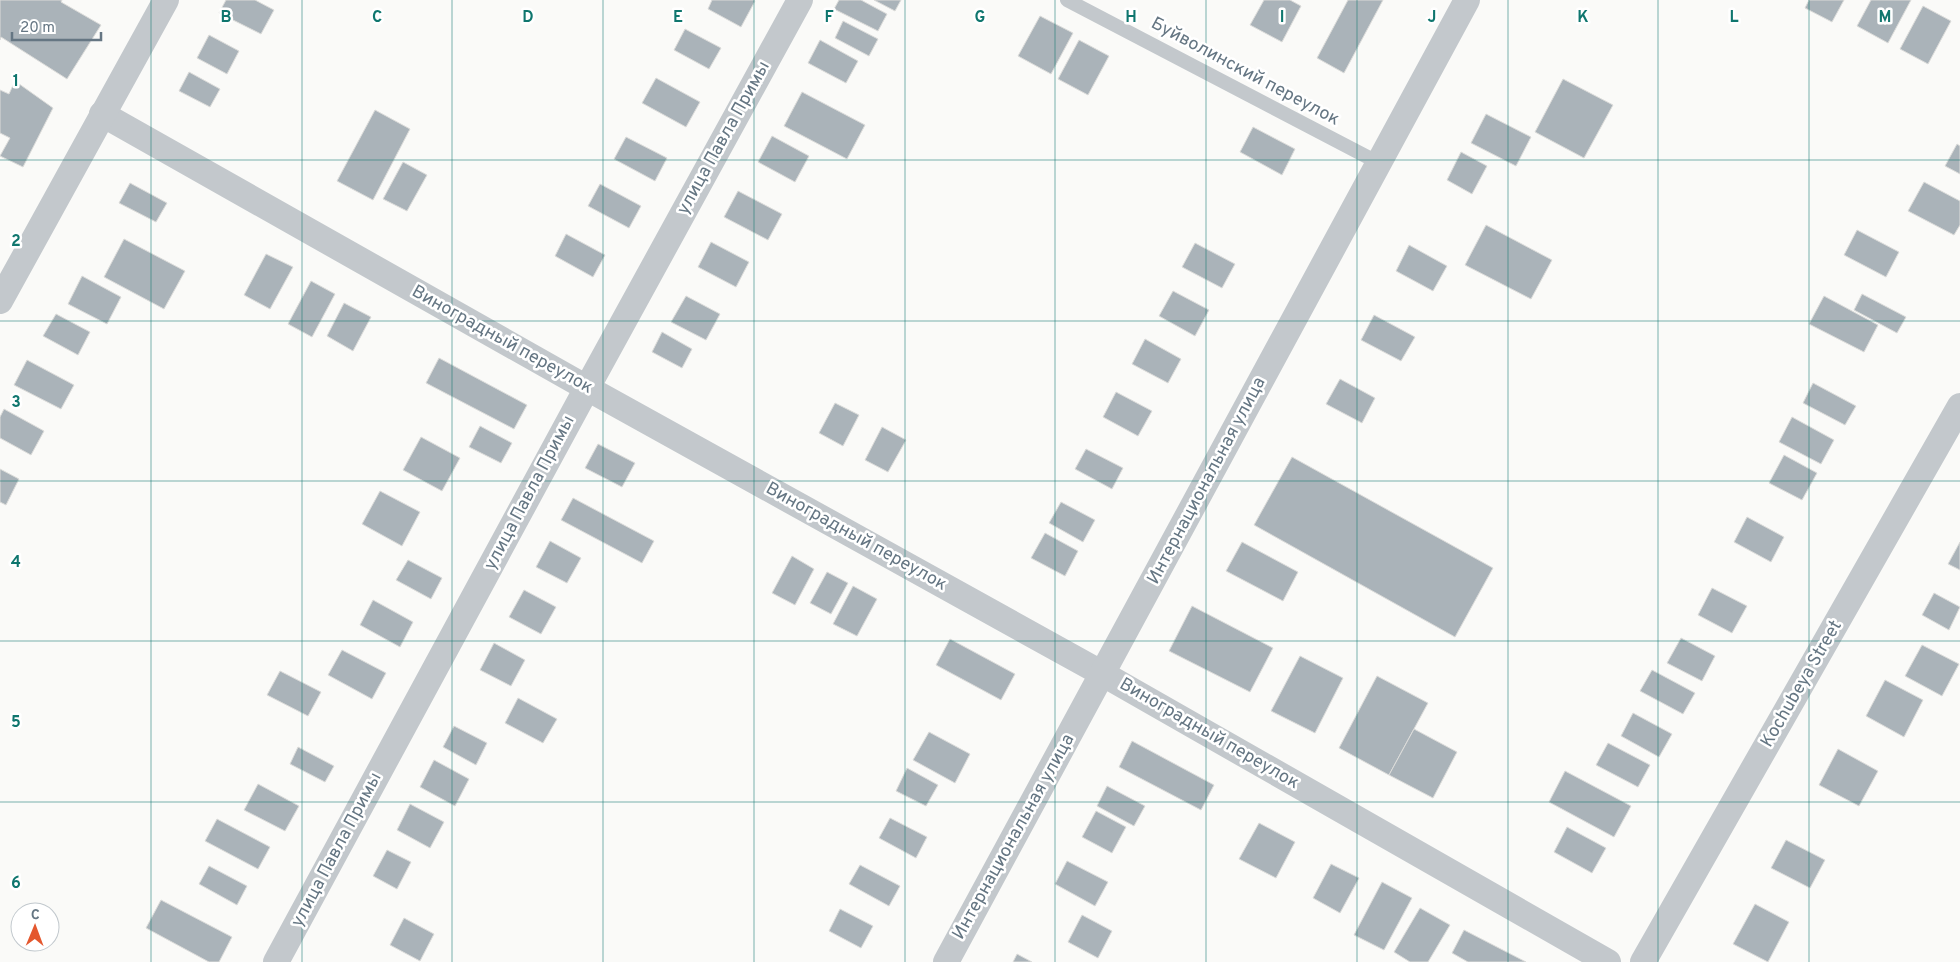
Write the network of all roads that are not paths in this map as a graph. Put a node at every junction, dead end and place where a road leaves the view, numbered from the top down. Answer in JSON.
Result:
{"nodes":[{"id":1,"x":166,"y":0,"type":"edge"},
{"id":2,"x":800,"y":0,"type":"edge"},
{"id":3,"x":1067,"y":0,"type":"edge"},
{"id":4,"x":1467,"y":0,"type":"edge"},
{"id":5,"x":102,"y":114,"type":"junction"},
{"id":6,"x":1379,"y":163,"type":"junction"},
{"id":7,"x":0,"y":301,"type":"edge"},
{"id":8,"x":587,"y":388,"type":"junction"},
{"id":9,"x":1960,"y":406,"type":"edge"},
{"id":10,"x":1103,"y":674,"type":"junction"},
{"id":11,"x":276,"y":962,"type":"edge"},
{"id":12,"x":946,"y":962,"type":"edge"},
{"id":13,"x":1608,"y":962,"type":"edge"},
{"id":14,"x":1643,"y":962,"type":"edge"}],
"edges":[{"from":1,"to":5,"type":"street"},
{"from":2,"to":8,"type":"street","name":"улица Павла Примы"},
{"from":3,"to":6,"type":"lane","name":"Буйволинский переулок"},
{"from":4,"to":6,"type":"street","name":"Интернациональная улица"},
{"from":5,"to":7,"type":"street"},
{"from":5,"to":8,"type":"street","name":"Виноградный переулок"},
{"from":6,"to":10,"type":"street","name":"Интернациональная улица"},
{"from":8,"to":10,"type":"street","name":"Виноградный переулок"},
{"from":8,"to":11,"type":"street","name":"улица Павла Примы"},
{"from":9,"to":14,"type":"street","name":"Kochubeya Street"},
{"from":10,"to":12,"type":"street","name":"Интернациональная улица"},
{"from":10,"to":13,"type":"street","name":"Виноградный переулок"}]}
